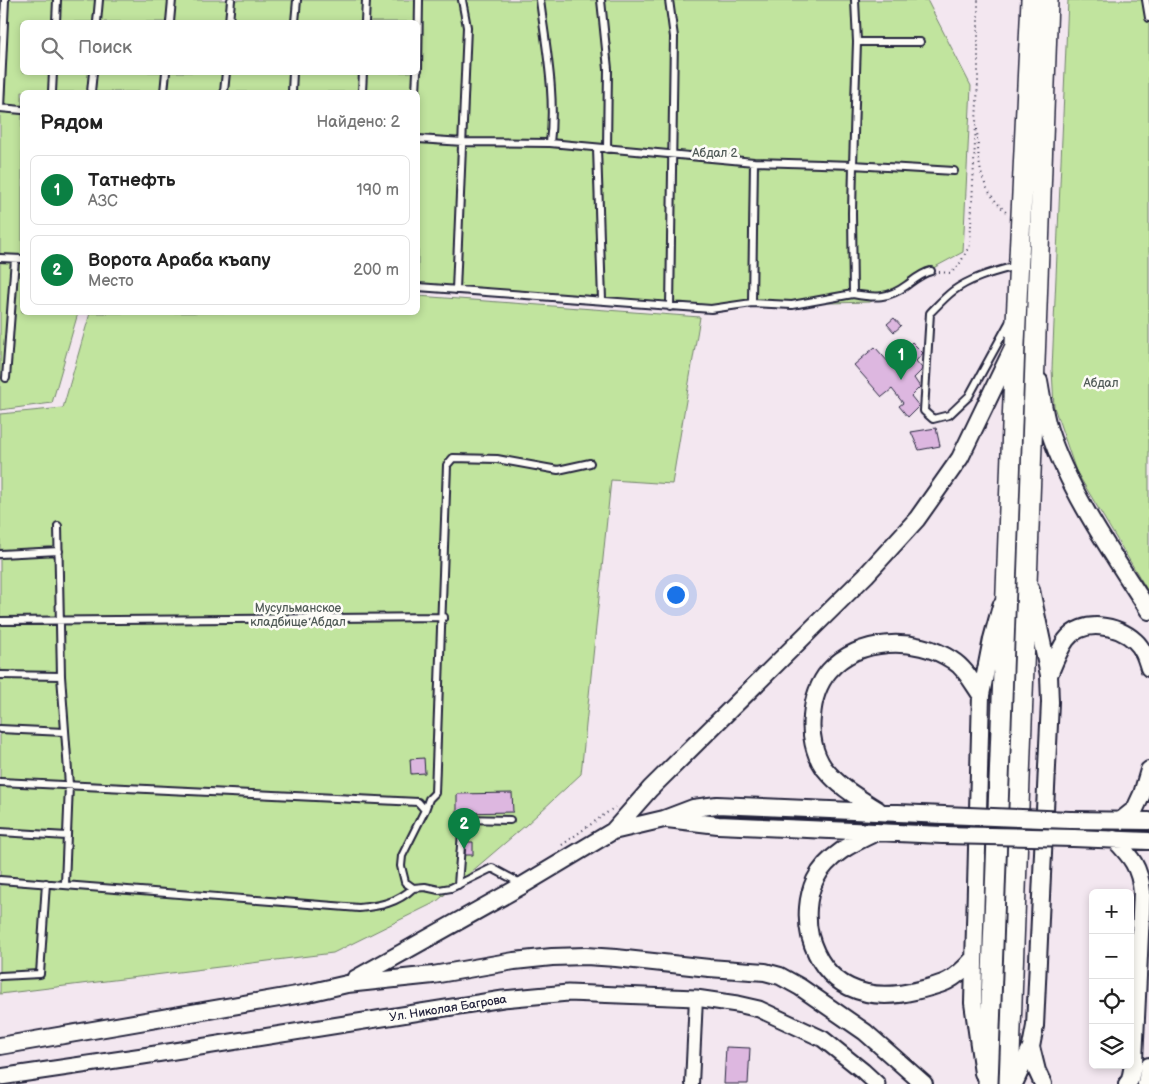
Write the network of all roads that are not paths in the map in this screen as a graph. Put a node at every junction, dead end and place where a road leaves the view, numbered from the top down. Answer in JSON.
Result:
{"nodes":[{"id":1,"x":6,"y":0,"type":"edge"},
{"id":2,"x":57,"y":0,"type":"edge"},
{"id":3,"x":99,"y":0,"type":"edge"},
{"id":4,"x":172,"y":0,"type":"edge"},
{"id":5,"x":231,"y":0,"type":"edge"},
{"id":6,"x":297,"y":0,"type":"edge"},
{"id":7,"x":366,"y":0,"type":"edge"},
{"id":8,"x":419,"y":0,"type":"edge"},
{"id":9,"x":462,"y":0,"type":"edge"},
{"id":10,"x":540,"y":0,"type":"edge"},
{"id":11,"x":601,"y":0,"type":"edge"},
{"id":12,"x":669,"y":0,"type":"edge"},
{"id":13,"x":855,"y":0,"type":"edge"},
{"id":14,"x":1031,"y":0,"type":"edge"},
{"id":15,"x":1048,"y":0,"type":"edge"},
{"id":16,"x":1146,"y":0,"type":"edge"},
{"id":17,"x":1149,"y":18,"type":"edge"},
{"id":18,"x":56,"y":20,"type":"edge"},
{"id":19,"x":97,"y":20,"type":"edge"},
{"id":20,"x":170,"y":20,"type":"edge"},
{"id":21,"x":230,"y":20,"type":"edge"},
{"id":22,"x":296,"y":20,"type":"edge"},
{"id":23,"x":365,"y":20,"type":"edge"},
{"id":24,"x":419,"y":20,"type":"edge"},
{"id":25,"x":857,"y":42,"type":"junction"},
{"id":26,"x":920,"y":42,"type":"dead end"},
{"id":27,"x":53,"y":75,"type":"edge"},
{"id":28,"x":93,"y":75,"type":"edge"},
{"id":29,"x":166,"y":75,"type":"edge"},
{"id":30,"x":226,"y":75,"type":"edge"},
{"id":31,"x":293,"y":75,"type":"edge"},
{"id":32,"x":363,"y":75,"type":"edge"},
{"id":33,"x":417,"y":75,"type":"edge"},
{"id":34,"x":52,"y":90,"type":"edge"},
{"id":35,"x":91,"y":90,"type":"edge"},
{"id":36,"x":164,"y":90,"type":"edge"},
{"id":37,"x":224,"y":90,"type":"edge"},
{"id":38,"x":292,"y":90,"type":"edge"},
{"id":39,"x":362,"y":90,"type":"edge"},
{"id":40,"x":416,"y":90,"type":"edge"},
{"id":41,"x":0,"y":108,"type":"edge"},
{"id":42,"x":20,"y":110,"type":"edge"},
{"id":43,"x":420,"y":139,"type":"edge"},
{"id":44,"x":463,"y":142,"type":"junction"},
{"id":45,"x":550,"y":143,"type":"junction"},
{"id":46,"x":597,"y":148,"type":"junction"},
{"id":47,"x":607,"y":149,"type":"junction"},
{"id":48,"x":673,"y":155,"type":"junction"},
{"id":49,"x":754,"y":162,"type":"junction"},
{"id":50,"x":853,"y":165,"type":"junction"},
{"id":51,"x":954,"y":171,"type":"dead end"},
{"id":52,"x":0,"y":258,"type":"edge"},
{"id":53,"x":15,"y":259,"type":"junction"},
{"id":54,"x":20,"y":259,"type":"edge"},
{"id":55,"x":1020,"y":265,"type":"junction"},
{"id":56,"x":931,"y":271,"type":"road end"},
{"id":57,"x":420,"y":287,"type":"edge"},
{"id":58,"x":456,"y":290,"type":"junction"},
{"id":59,"x":853,"y":294,"type":"junction"},
{"id":60,"x":602,"y":300,"type":"junction"},
{"id":61,"x":752,"y":303,"type":"junction"},
{"id":62,"x":670,"y":307,"type":"junction"},
{"id":63,"x":1017,"y":308,"type":"junction"},
{"id":64,"x":1015,"y":344,"type":"junction"},
{"id":65,"x":1034,"y":360,"type":"junction"},
{"id":66,"x":6,"y":378,"type":"dead end"},
{"id":67,"x":590,"y":462,"type":"dead end"},
{"id":68,"x":58,"y":526,"type":"dead end"},
{"id":69,"x":59,"y":551,"type":"junction"},
{"id":70,"x":0,"y":554,"type":"edge"},
{"id":71,"x":1026,"y":569,"type":"junction"},
{"id":72,"x":1006,"y":585,"type":"junction"},
{"id":73,"x":1149,"y":611,"type":"edge"},
{"id":74,"x":442,"y":617,"type":"junction"},
{"id":75,"x":60,"y":621,"type":"junction"},
{"id":76,"x":0,"y":622,"type":"edge"},
{"id":77,"x":1149,"y":668,"type":"edge"},
{"id":78,"x":0,"y":675,"type":"edge"},
{"id":79,"x":1049,"y":675,"type":"junction"},
{"id":80,"x":61,"y":676,"type":"junction"},
{"id":81,"x":980,"y":695,"type":"junction"},
{"id":82,"x":0,"y":729,"type":"edge"},
{"id":83,"x":64,"y":732,"type":"junction"},
{"id":84,"x":1149,"y":770,"type":"edge"},
{"id":85,"x":0,"y":782,"type":"edge"},
{"id":86,"x":69,"y":785,"type":"junction"},
{"id":87,"x":425,"y":810,"type":"junction"},
{"id":88,"x":880,"y":812,"type":"junction"},
{"id":89,"x":664,"y":819,"type":"junction"},
{"id":90,"x":510,"y":820,"type":"dead end"},
{"id":91,"x":1120,"y":821,"type":"junction"},
{"id":92,"x":1149,"y":822,"type":"edge"},
{"id":93,"x":613,"y":830,"type":"junction"},
{"id":94,"x":0,"y":832,"type":"edge"},
{"id":95,"x":877,"y":832,"type":"junction"},
{"id":96,"x":67,"y":836,"type":"junction"},
{"id":97,"x":1114,"y":839,"type":"junction"},
{"id":98,"x":1149,"y":841,"type":"edge"},
{"id":99,"x":0,"y":880,"type":"edge"},
{"id":100,"x":46,"y":883,"type":"junction"},
{"id":101,"x":64,"y":884,"type":"junction"},
{"id":102,"x":458,"y":885,"type":"junction"},
{"id":103,"x":523,"y":885,"type":"junction"},
{"id":104,"x":413,"y":888,"type":"junction"},
{"id":105,"x":973,"y":959,"type":"junction"},
{"id":106,"x":0,"y":976,"type":"edge"},
{"id":107,"x":347,"y":984,"type":"junction"},
{"id":108,"x":696,"y":998,"type":"junction"},
{"id":109,"x":0,"y":1046,"type":"edge"},
{"id":110,"x":1031,"y":1047,"type":"junction"},
{"id":111,"x":1149,"y":1066,"type":"edge"},
{"id":112,"x":1149,"y":1071,"type":"edge"},
{"id":113,"x":0,"y":1077,"type":"edge"},
{"id":114,"x":692,"y":1084,"type":"edge"},
{"id":115,"x":877,"y":1084,"type":"edge"},
{"id":116,"x":924,"y":1084,"type":"edge"},
{"id":117,"x":984,"y":1084,"type":"edge"},
{"id":118,"x":988,"y":1084,"type":"edge"},
{"id":119,"x":1009,"y":1084,"type":"edge"},
{"id":120,"x":1014,"y":1084,"type":"edge"},
{"id":121,"x":1043,"y":1084,"type":"edge"},
{"id":122,"x":1127,"y":1084,"type":"edge"},
{"id":123,"x":1146,"y":1084,"type":"edge"}],
"edges":[{"from":1,"to":41,"type":"lane"},
{"from":2,"to":18,"type":"lane"},
{"from":3,"to":19,"type":"lane"},
{"from":4,"to":20,"type":"lane"},
{"from":5,"to":21,"type":"lane"},
{"from":6,"to":22,"type":"lane"},
{"from":7,"to":23,"type":"lane"},
{"from":8,"to":24,"type":"lane"},
{"from":9,"to":44,"type":"lane"},
{"from":10,"to":45,"type":"lane"},
{"from":11,"to":47,"type":"lane"},
{"from":12,"to":48,"type":"lane"},
{"from":13,"to":25,"type":"lane"},
{"from":14,"to":55,"type":"main road"},
{"from":15,"to":65,"type":"main road"},
{"from":16,"to":17,"type":"lane"},
{"from":25,"to":26,"type":"lane"},
{"from":25,"to":50,"type":"lane"},
{"from":27,"to":34,"type":"lane"},
{"from":28,"to":35,"type":"lane"},
{"from":29,"to":36,"type":"lane"},
{"from":30,"to":37,"type":"lane"},
{"from":31,"to":38,"type":"lane"},
{"from":32,"to":39,"type":"lane"},
{"from":33,"to":40,"type":"lane"},
{"from":41,"to":42,"type":"lane"},
{"from":43,"to":44,"type":"lane"},
{"from":44,"to":45,"type":"lane"},
{"from":44,"to":58,"type":"lane"},
{"from":45,"to":46,"type":"lane"},
{"from":46,"to":47,"type":"lane"},
{"from":46,"to":60,"type":"lane"},
{"from":47,"to":48,"type":"lane"},
{"from":48,"to":49,"type":"lane"},
{"from":48,"to":62,"type":"lane"},
{"from":49,"to":50,"type":"lane"},
{"from":49,"to":61,"type":"lane"},
{"from":50,"to":51,"type":"lane"},
{"from":50,"to":59,"type":"lane"},
{"from":52,"to":53,"type":"lane"},
{"from":53,"to":54,"type":"lane"},
{"from":53,"to":66,"type":"lane"},
{"from":55,"to":63,"type":"main road"},
{"from":55,"to":63,"type":"lane"},
{"from":56,"to":59,"type":"lane"},
{"from":57,"to":58,"type":"lane"},
{"from":58,"to":60,"type":"lane"},
{"from":59,"to":61,"type":"lane"},
{"from":60,"to":62,"type":"lane"},
{"from":61,"to":62,"type":"lane"},
{"from":63,"to":64,"type":"main road"},
{"from":64,"to":72,"type":"main road"},
{"from":64,"to":93,"type":"main road"},
{"from":65,"to":71,"type":"main road"},
{"from":65,"to":73,"type":"main road"},
{"from":67,"to":74,"type":"lane"},
{"from":68,"to":69,"type":"lane"},
{"from":69,"to":70,"type":"lane"},
{"from":69,"to":75,"type":"lane"},
{"from":71,"to":79,"type":"main road"},
{"from":71,"to":119,"type":"main road"},
{"from":72,"to":81,"type":"main road"},
{"from":72,"to":118,"type":"main road"},
{"from":74,"to":75,"type":"lane"},
{"from":74,"to":87,"type":"lane"},
{"from":75,"to":76,"type":"lane"},
{"from":75,"to":80,"type":"lane"},
{"from":77,"to":79,"type":"main road"},
{"from":78,"to":80,"type":"lane"},
{"from":79,"to":110,"type":"main road"},
{"from":80,"to":83,"type":"lane"},
{"from":81,"to":88,"type":"main road"},
{"from":81,"to":105,"type":"main road"},
{"from":82,"to":83,"type":"lane"},
{"from":83,"to":86,"type":"lane"},
{"from":84,"to":91,"type":"main road"},
{"from":85,"to":86,"type":"lane"},
{"from":86,"to":87,"type":"lane"},
{"from":86,"to":96,"type":"lane"},
{"from":87,"to":104,"type":"lane"},
{"from":88,"to":89,"type":"main road"},
{"from":88,"to":91,"type":"main road","bridge":true},
{"from":89,"to":93,"type":"main road"},
{"from":89,"to":95,"type":"main road"},
{"from":90,"to":102,"type":"lane"},
{"from":91,"to":92,"type":"main road"},
{"from":93,"to":103,"type":"main road"},
{"from":94,"to":96,"type":"lane"},
{"from":95,"to":97,"type":"main road","bridge":true},
{"from":95,"to":105,"type":"main road"},
{"from":96,"to":101,"type":"lane"},
{"from":97,"to":98,"type":"main road"},
{"from":97,"to":122,"type":"main road"},
{"from":99,"to":100,"type":"lane"},
{"from":100,"to":101,"type":"lane"},
{"from":100,"to":106,"type":"lane"},
{"from":101,"to":104,"type":"lane"},
{"from":102,"to":103,"type":"lane"},
{"from":102,"to":104,"type":"lane"},
{"from":103,"to":107,"type":"main road"},
{"from":105,"to":117,"type":"main road"},
{"from":107,"to":109,"type":"main road"},
{"from":107,"to":116,"type":"main road"},
{"from":108,"to":113,"type":"street","name":"Ул. Николая Багрова"},
{"from":108,"to":114,"type":"street"},
{"from":108,"to":115,"type":"street","name":"Ул. Николая Багрова"},
{"from":110,"to":120,"type":"main road"},
{"from":110,"to":121,"type":"main road"},
{"from":111,"to":112,"type":"main road"},
{"from":112,"to":123,"type":"main road"}]}
